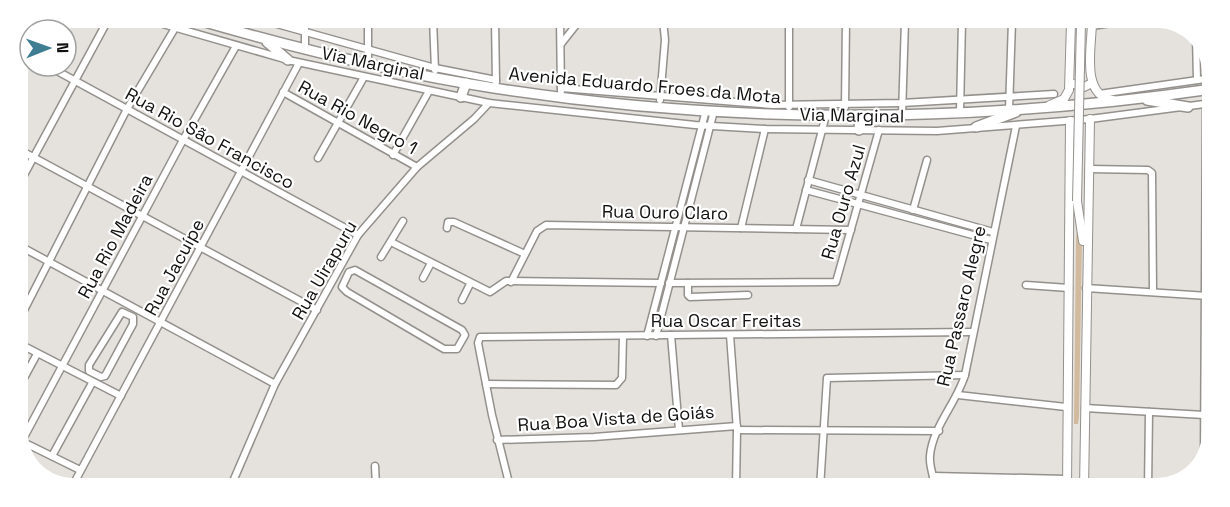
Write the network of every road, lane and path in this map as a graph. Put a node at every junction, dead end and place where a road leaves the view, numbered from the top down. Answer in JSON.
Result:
{"nodes":[{"id":1,"x":104,"y":28,"type":"edge"},
{"id":2,"x":175,"y":28,"type":"joint"},
{"id":3,"x":226,"y":28,"type":"edge"},
{"id":4,"x":240,"y":28,"type":"edge"},
{"id":5,"x":294,"y":28,"type":"edge"},
{"id":6,"x":305,"y":28,"type":"edge"},
{"id":7,"x":368,"y":28,"type":"edge"},
{"id":8,"x":433,"y":28,"type":"edge"},
{"id":9,"x":495,"y":28,"type":"edge"},
{"id":10,"x":560,"y":28,"type":"edge"},
{"id":11,"x":573,"y":28,"type":"edge"},
{"id":12,"x":664,"y":28,"type":"edge"},
{"id":13,"x":789,"y":28,"type":"edge"},
{"id":14,"x":846,"y":28,"type":"edge"},
{"id":15,"x":905,"y":28,"type":"edge"},
{"id":16,"x":962,"y":28,"type":"edge"},
{"id":17,"x":1012,"y":28,"type":"edge"},
{"id":18,"x":1071,"y":28,"type":"edge"},
{"id":19,"x":1081,"y":28,"type":"edge"},
{"id":20,"x":1092,"y":28,"type":"edge"},
{"id":21,"x":305,"y":31,"type":"junction"},
{"id":22,"x":240,"y":32,"type":"junction"},
{"id":23,"x":254,"y":36,"type":"junction"},
{"id":24,"x":560,"y":44,"type":"junction"},
{"id":25,"x":236,"y":46,"type":"junction"},
{"id":26,"x":305,"y":49,"type":"junction"},
{"id":27,"x":369,"y":49,"type":"junction"},
{"id":28,"x":1196,"y":53,"type":"edge"},
{"id":29,"x":288,"y":60,"type":"junction"},
{"id":30,"x":299,"y":63,"type":"junction"},
{"id":31,"x":368,"y":63,"type":"junction"},
{"id":32,"x":435,"y":72,"type":"junction"},
{"id":33,"x":364,"y":76,"type":"junction"},
{"id":34,"x":70,"y":78,"type":"edge"},
{"id":35,"x":1201,"y":79,"type":"edge"},
{"id":36,"x":1197,"y":80,"type":"junction"},
{"id":37,"x":75,"y":81,"type":"junction"},
{"id":38,"x":466,"y":83,"type":"junction"},
{"id":39,"x":1070,"y":83,"type":"junction"},
{"id":40,"x":1092,"y":83,"type":"junction"},
{"id":41,"x":496,"y":84,"type":"junction"},
{"id":42,"x":1201,"y":90,"type":"edge"},
{"id":43,"x":429,"y":91,"type":"junction"},
{"id":44,"x":1197,"y":91,"type":"junction"},
{"id":45,"x":561,"y":92,"type":"junction"},
{"id":46,"x":283,"y":93,"type":"junction"},
{"id":47,"x":1054,"y":94,"type":"dead end"},
{"id":48,"x":1098,"y":94,"type":"junction"},
{"id":49,"x":461,"y":97,"type":"junction"},
{"id":50,"x":1011,"y":97,"type":"junction"},
{"id":51,"x":1139,"y":99,"type":"junction"},
{"id":52,"x":960,"y":100,"type":"junction"},
{"id":53,"x":1121,"y":101,"type":"junction"},
{"id":54,"x":660,"y":102,"type":"junction"},
{"id":55,"x":489,"y":103,"type":"junction"},
{"id":56,"x":902,"y":103,"type":"junction"},
{"id":57,"x":845,"y":104,"type":"junction"},
{"id":58,"x":1201,"y":105,"type":"edge"},
{"id":59,"x":1044,"y":107,"type":"junction"},
{"id":60,"x":1188,"y":107,"type":"junction"},
{"id":61,"x":127,"y":109,"type":"junction"},
{"id":62,"x":1023,"y":109,"type":"junction"},
{"id":63,"x":789,"y":110,"type":"junction"},
{"id":64,"x":1009,"y":110,"type":"junction"},
{"id":65,"x":710,"y":111,"type":"junction"},
{"id":66,"x":960,"y":112,"type":"junction"},
{"id":67,"x":826,"y":115,"type":"junction"},
{"id":68,"x":844,"y":115,"type":"junction"},
{"id":69,"x":860,"y":115,"type":"junction"},
{"id":70,"x":902,"y":115,"type":"junction"},
{"id":71,"x":1090,"y":119,"type":"junction"},
{"id":72,"x":1070,"y":121,"type":"junction"},
{"id":73,"x":337,"y":124,"type":"junction"},
{"id":74,"x":702,"y":125,"type":"junction"},
{"id":75,"x":711,"y":126,"type":"junction"},
{"id":76,"x":1016,"y":126,"type":"junction"},
{"id":77,"x":976,"y":128,"type":"junction"},
{"id":78,"x":765,"y":129,"type":"junction"},
{"id":79,"x":823,"y":129,"type":"junction"},
{"id":80,"x":859,"y":130,"type":"junction"},
{"id":81,"x":879,"y":130,"type":"junction"},
{"id":82,"x":1071,"y":132,"type":"junction"},
{"id":83,"x":1089,"y":133,"type":"junction"},
{"id":84,"x":183,"y":140,"type":"junction"},
{"id":85,"x":28,"y":154,"type":"edge"},
{"id":86,"x":393,"y":155,"type":"junction"},
{"id":87,"x":33,"y":156,"type":"junction"},
{"id":88,"x":318,"y":158,"type":"dead end"},
{"id":89,"x":927,"y":160,"type":"dead end"},
{"id":90,"x":28,"y":165,"type":"edge"},
{"id":91,"x":417,"y":167,"type":"junction"},
{"id":92,"x":1089,"y":169,"type":"junction"},
{"id":93,"x":241,"y":172,"type":"junction"},
{"id":94,"x":808,"y":180,"type":"junction"},
{"id":95,"x":88,"y":187,"type":"junction"},
{"id":96,"x":806,"y":190,"type":"junction"},
{"id":97,"x":860,"y":195,"type":"junction"},
{"id":98,"x":1077,"y":201,"type":"junction"},
{"id":99,"x":858,"y":204,"type":"junction"},
{"id":100,"x":913,"y":210,"type":"junction"},
{"id":101,"x":142,"y":217,"type":"junction"},
{"id":102,"x":403,"y":221,"type":"dead end"},
{"id":103,"x":676,"y":227,"type":"junction"},
{"id":104,"x":685,"y":227,"type":"junction"},
{"id":105,"x":447,"y":228,"type":"dead end"},
{"id":106,"x":741,"y":228,"type":"junction"},
{"id":107,"x":796,"y":229,"type":"junction"},
{"id":108,"x":851,"y":230,"type":"junction"},
{"id":109,"x":993,"y":232,"type":"junction"},
{"id":110,"x":358,"y":235,"type":"junction"},
{"id":111,"x":991,"y":240,"type":"junction"},
{"id":112,"x":390,"y":242,"type":"junction"},
{"id":113,"x":202,"y":247,"type":"junction"},
{"id":114,"x":28,"y":250,"type":"edge"},
{"id":115,"x":525,"y":254,"type":"junction"},
{"id":116,"x":1070,"y":256,"type":"junction"},
{"id":117,"x":381,"y":257,"type":"dead end"},
{"id":118,"x":48,"y":260,"type":"junction"},
{"id":119,"x":1086,"y":260,"type":"junction"},
{"id":120,"x":431,"y":263,"type":"junction"},
{"id":121,"x":423,"y":278,"type":"dead end"},
{"id":122,"x":511,"y":282,"type":"junction"},
{"id":123,"x":661,"y":283,"type":"junction"},
{"id":124,"x":669,"y":283,"type":"junction"},
{"id":125,"x":688,"y":283,"type":"junction"},
{"id":126,"x":470,"y":284,"type":"junction"},
{"id":127,"x":1026,"y":285,"type":"dead end"},
{"id":128,"x":1069,"y":288,"type":"junction"},
{"id":129,"x":1086,"y":288,"type":"junction"},
{"id":130,"x":104,"y":290,"type":"junction"},
{"id":131,"x":1153,"y":291,"type":"junction"},
{"id":132,"x":748,"y":295,"type":"dead end"},
{"id":133,"x":1202,"y":295,"type":"edge"},
{"id":134,"x":29,"y":300,"type":"edge"},
{"id":135,"x":462,"y":300,"type":"dead end"},
{"id":136,"x":133,"y":307,"type":"junction"},
{"id":137,"x":317,"y":310,"type":"junction"},
{"id":138,"x":129,"y":314,"type":"junction"},
{"id":139,"x":161,"y":323,"type":"junction"},
{"id":140,"x":972,"y":332,"type":"junction"},
{"id":141,"x":465,"y":335,"type":"junction"},
{"id":142,"x":671,"y":335,"type":"junction"},
{"id":143,"x":730,"y":335,"type":"junction"},
{"id":144,"x":623,"y":336,"type":"junction"},
{"id":145,"x":647,"y":336,"type":"junction"},
{"id":146,"x":656,"y":336,"type":"junction"},
{"id":147,"x":479,"y":340,"type":"junction"},
{"id":148,"x":29,"y":349,"type":"edge"},
{"id":149,"x":37,"y":354,"type":"junction"},
{"id":150,"x":63,"y":367,"type":"junction"},
{"id":151,"x":29,"y":369,"type":"edge"},
{"id":152,"x":964,"y":375,"type":"junction"},
{"id":153,"x":92,"y":382,"type":"junction"},
{"id":154,"x":275,"y":384,"type":"junction"},
{"id":155,"x":486,"y":384,"type":"junction"},
{"id":156,"x":958,"y":395,"type":"junction"},
{"id":157,"x":121,"y":396,"type":"junction"},
{"id":158,"x":1066,"y":407,"type":"junction"},
{"id":159,"x":1085,"y":408,"type":"junction"},
{"id":160,"x":1149,"y":412,"type":"junction"},
{"id":161,"x":1202,"y":415,"type":"edge"},
{"id":162,"x":29,"y":427,"type":"edge"},
{"id":163,"x":737,"y":428,"type":"junction"},
{"id":164,"x":822,"y":429,"type":"junction"},
{"id":165,"x":679,"y":430,"type":"junction"},
{"id":166,"x":939,"y":431,"type":"junction"},
{"id":167,"x":498,"y":440,"type":"junction"},
{"id":168,"x":31,"y":446,"type":"edge"},
{"id":169,"x":52,"y":456,"type":"junction"},
{"id":170,"x":375,"y":466,"type":"dead end"},
{"id":171,"x":80,"y":470,"type":"junction"},
{"id":172,"x":933,"y":476,"type":"joint"},
{"id":173,"x":76,"y":478,"type":"edge"},
{"id":174,"x":234,"y":478,"type":"edge"},
{"id":175,"x":376,"y":478,"type":"edge"},
{"id":176,"x":508,"y":478,"type":"edge"},
{"id":177,"x":736,"y":478,"type":"edge"},
{"id":178,"x":820,"y":478,"type":"edge"},
{"id":179,"x":1022,"y":478,"type":"edge"},
{"id":180,"x":1066,"y":478,"type":"edge"},
{"id":181,"x":1084,"y":478,"type":"edge"},
{"id":182,"x":1148,"y":478,"type":"edge"}],
"edges":[{"from":1,"to":37,"type":"street"},
{"from":2,"to":25,"type":"street","name":"Via Marginal"},
{"from":2,"to":61,"type":"street"},
{"from":3,"to":22,"type":"highway","name":"Avenida Eduardo Froes da Mota"},
{"from":4,"to":22,"type":"street"},
{"from":5,"to":21,"type":"street"},
{"from":6,"to":21,"type":"street"},
{"from":7,"to":27,"type":"street"},
{"from":8,"to":32,"type":"street"},
{"from":9,"to":41,"type":"street"},
{"from":10,"to":24,"type":"street"},
{"from":11,"to":24,"type":"street"},
{"from":12,"to":54,"type":"street"},
{"from":13,"to":63,"type":"street"},
{"from":14,"to":57,"type":"street"},
{"from":15,"to":56,"type":"street"},
{"from":16,"to":52,"type":"street"},
{"from":17,"to":50,"type":"street"},
{"from":18,"to":39,"type":"main road"},
{"from":19,"to":98,"type":"main road","bridge":true},
{"from":20,"to":40,"type":"main road"},
{"from":21,"to":26,"type":"street"},
{"from":21,"to":27,"type":"street"},
{"from":22,"to":23,"type":"highway","name":"Avenida Eduardo Froes da Mota"},
{"from":23,"to":26,"type":"highway","name":"Avenida Eduardo Froes da Mota"},
{"from":23,"to":29,"type":"highway"},
{"from":24,"to":45,"type":"street"},
{"from":25,"to":29,"type":"street","name":"Via Marginal"},
{"from":25,"to":84,"type":"street","name":"Rua Rio Madeira"},
{"from":26,"to":31,"type":"highway","name":"Avenida Eduardo Froes da Mota"},
{"from":27,"to":31,"type":"street"},
{"from":27,"to":32,"type":"street"},
{"from":28,"to":36,"type":"street"},
{"from":29,"to":30,"type":"street","name":"Via Marginal"},
{"from":30,"to":33,"type":"street","name":"Via Marginal"},
{"from":30,"to":46,"type":"street","name":"Rua Jacuípe"},
{"from":31,"to":32,"type":"highway","name":"Avenida Eduardo Froes da Mota"},
{"from":32,"to":38,"type":"highway","name":"Avenida Eduardo Froes da Mota"},
{"from":32,"to":41,"type":"street"},
{"from":33,"to":43,"type":"street","name":"Via Marginal"},
{"from":33,"to":73,"type":"street"},
{"from":34,"to":37,"type":"street","name":"Rua Rio São Francisco"},
{"from":35,"to":36,"type":"street"},
{"from":36,"to":44,"type":"highway"},
{"from":36,"to":48,"type":"street"},
{"from":37,"to":61,"type":"street","name":"Rua Rio São Francisco"},
{"from":37,"to":87,"type":"street"},
{"from":38,"to":41,"type":"highway","name":"Avenida Eduardo Froes da Mota"},
{"from":38,"to":49,"type":"highway"},
{"from":39,"to":40,"type":"main road"},
{"from":39,"to":59,"type":"main road"},
{"from":40,"to":48,"type":"main road"},
{"from":41,"to":45,"type":"highway","name":"Avenida Eduardo Froes da Mota"},
{"from":42,"to":44,"type":"highway","name":"Avenida Eduardo Froes da Mota"},
{"from":43,"to":49,"type":"street","name":"Via Marginal"},
{"from":43,"to":86,"type":"street"},
{"from":44,"to":51,"type":"highway","name":"Avenida Eduardo Froes da Mota"},
{"from":45,"to":54,"type":"highway","name":"Avenida Eduardo Froes da Mota"},
{"from":46,"to":73,"type":"street","name":"Rua Rio Negro 1"},
{"from":46,"to":93,"type":"street","name":"Rua Jacuípe"},
{"from":47,"to":50,"type":"street"},
{"from":48,"to":53,"type":"main road"},
{"from":49,"to":55,"type":"street","name":"Via Marginal"},
{"from":50,"to":52,"type":"street"},
{"from":50,"to":64,"type":"street"},
{"from":51,"to":53,"type":"highway","name":"Avenida Eduardo Froes da Mota"},
{"from":51,"to":60,"type":"highway"},
{"from":52,"to":56,"type":"street"},
{"from":52,"to":66,"type":"street"},
{"from":53,"to":59,"type":"highway","name":"Avenida Eduardo Froes da Mota"},
{"from":54,"to":63,"type":"street"},
{"from":54,"to":65,"type":"highway","name":"Avenida Eduardo Froes da Mota"},
{"from":55,"to":74,"type":"street","name":"Via Marginal"},
{"from":55,"to":91,"type":"street","name":"Rua Uirapuru"},
{"from":56,"to":57,"type":"street"},
{"from":56,"to":70,"type":"street"},
{"from":57,"to":63,"type":"street"},
{"from":57,"to":68,"type":"street"},
{"from":58,"to":60,"type":"street","name":"Via Marginal"},
{"from":59,"to":62,"type":"highway","name":"Avenida Eduardo Froes da Mota"},
{"from":60,"to":71,"type":"street","name":"Via Marginal"},
{"from":61,"to":84,"type":"street","name":"Rua Rio São Francisco"},
{"from":61,"to":95,"type":"street"},
{"from":62,"to":64,"type":"highway","name":"Avenida Eduardo Froes da Mota"},
{"from":62,"to":77,"type":"highway"},
{"from":63,"to":65,"type":"highway","name":"Avenida Eduardo Froes da Mota"},
{"from":63,"to":67,"type":"highway","name":"Avenida Eduardo Froes da Mota"},
{"from":64,"to":66,"type":"highway","name":"Avenida Eduardo Froes da Mota"},
{"from":65,"to":74,"type":"street"},
{"from":65,"to":75,"type":"street"},
{"from":66,"to":70,"type":"highway","name":"Avenida Eduardo Froes da Mota"},
{"from":67,"to":68,"type":"highway","name":"Avenida Eduardo Froes da Mota"},
{"from":67,"to":79,"type":"street"},
{"from":68,"to":69,"type":"highway","name":"Avenida Eduardo Froes da Mota"},
{"from":69,"to":70,"type":"highway","name":"Avenida Eduardo Froes da Mota"},
{"from":69,"to":80,"type":"highway"},
{"from":71,"to":72,"type":"street","name":"Via Marginal"},
{"from":71,"to":83,"type":"main road"},
{"from":72,"to":76,"type":"street","name":"Via Marginal"},
{"from":72,"to":82,"type":"main road"},
{"from":73,"to":86,"type":"street","name":"Rua Rio Negro 1"},
{"from":73,"to":88,"type":"street"},
{"from":74,"to":75,"type":"street","name":"Via Marginal"},
{"from":74,"to":103,"type":"street"},
{"from":75,"to":78,"type":"street","name":"Via Marginal"},
{"from":75,"to":104,"type":"street"},
{"from":76,"to":77,"type":"street","name":"Via Marginal"},
{"from":76,"to":109,"type":"street","name":"Rua Passaro Alegre"},
{"from":77,"to":81,"type":"street","name":"Via Marginal"},
{"from":78,"to":79,"type":"street","name":"Via Marginal"},
{"from":78,"to":106,"type":"street"},
{"from":79,"to":80,"type":"street","name":"Via Marginal"},
{"from":79,"to":94,"type":"street"},
{"from":80,"to":81,"type":"street","name":"Via Marginal"},
{"from":81,"to":97,"type":"street","name":"Rua Ouro Azul"},
{"from":82,"to":83,"type":"main road"},
{"from":82,"to":116,"type":"main road"},
{"from":83,"to":92,"type":"main road"},
{"from":84,"to":93,"type":"street","name":"Rua Rio São Francisco"},
{"from":84,"to":101,"type":"street","name":"Rua Rio Madeira"},
{"from":85,"to":87,"type":"street"},
{"from":86,"to":91,"type":"street","name":"Rua Rio Negro 1"},
{"from":87,"to":90,"type":"street"},
{"from":87,"to":95,"type":"street"},
{"from":89,"to":100,"type":"street"},
{"from":91,"to":110,"type":"street","name":"Rua Uirapuru"},
{"from":92,"to":119,"type":"main road"},
{"from":92,"to":131,"type":"street"},
{"from":93,"to":110,"type":"street","name":"Rua Rio São Francisco"},
{"from":93,"to":113,"type":"street","name":"Rua Jacuípe"},
{"from":94,"to":96,"type":"street"},
{"from":94,"to":97,"type":"street"},
{"from":95,"to":101,"type":"street"},
{"from":95,"to":118,"type":"street"},
{"from":96,"to":99,"type":"street"},
{"from":96,"to":107,"type":"street"},
{"from":97,"to":99,"type":"street","name":"Rua Ouro Azul"},
{"from":97,"to":100,"type":"street"},
{"from":98,"to":116,"type":"main road"},
{"from":98,"to":119,"type":"main road"},
{"from":99,"to":108,"type":"street","name":"Rua Ouro Azul"},
{"from":99,"to":111,"type":"street"},
{"from":100,"to":109,"type":"street"},
{"from":101,"to":113,"type":"street"},
{"from":101,"to":130,"type":"street","name":"Rua Rio Madeira"},
{"from":102,"to":112,"type":"street"},
{"from":103,"to":104,"type":"street","name":"Rua Ouro Claro"},
{"from":103,"to":115,"type":"street","name":"Rua Ouro Claro"},
{"from":103,"to":123,"type":"street"},
{"from":104,"to":106,"type":"street","name":"Rua Ouro Claro"},
{"from":104,"to":124,"type":"street"},
{"from":105,"to":115,"type":"street"},
{"from":106,"to":107,"type":"street","name":"Rua Ouro Claro"},
{"from":107,"to":108,"type":"street","name":"Rua Ouro Claro"},
{"from":108,"to":125,"type":"street","name":"Rua Ouro Azul"},
{"from":109,"to":111,"type":"street","name":"Rua Passaro Alegre"},
{"from":110,"to":137,"type":"street","name":"Rua Uirapuru"},
{"from":111,"to":140,"type":"street","name":"Rua Passaro Alegre"},
{"from":112,"to":117,"type":"street"},
{"from":112,"to":120,"type":"street"},
{"from":113,"to":137,"type":"street"},
{"from":113,"to":139,"type":"street","name":"Rua Jacuípe"},
{"from":114,"to":118,"type":"street"},
{"from":115,"to":122,"type":"street","name":"Rua Ouro Claro"},
{"from":116,"to":128,"type":"main road"},
{"from":118,"to":130,"type":"street"},
{"from":118,"to":134,"type":"street"},
{"from":119,"to":129,"type":"main road"},
{"from":120,"to":121,"type":"street"},
{"from":120,"to":126,"type":"street"},
{"from":122,"to":123,"type":"street"},
{"from":122,"to":126,"type":"street"},
{"from":123,"to":145,"type":"street"},
{"from":124,"to":125,"type":"street"},
{"from":124,"to":146,"type":"street"},
{"from":125,"to":132,"type":"street"},
{"from":126,"to":135,"type":"street"},
{"from":127,"to":128,"type":"street"},
{"from":128,"to":158,"type":"main road"},
{"from":129,"to":131,"type":"street"},
{"from":129,"to":159,"type":"main road"},
{"from":130,"to":136,"type":"street"},
{"from":130,"to":150,"type":"street","name":"Rua Rio Madeira"},
{"from":131,"to":133,"type":"street"},
{"from":136,"to":138,"type":"street"},
{"from":136,"to":139,"type":"street"},
{"from":137,"to":154,"type":"street","name":"Rua Uirapuru"},
{"from":138,"to":138,"type":"street"},
{"from":139,"to":154,"type":"street"},
{"from":139,"to":157,"type":"street","name":"Rua Jacuípe"},
{"from":140,"to":143,"type":"street","name":"Rua Oscar Freitas"},
{"from":140,"to":152,"type":"street","name":"Rua Passaro Alegre"},
{"from":141,"to":141,"type":"street"},
{"from":141,"to":147,"type":"street"},
{"from":142,"to":143,"type":"street","name":"Rua Oscar Freitas"},
{"from":142,"to":146,"type":"street","name":"Rua Oscar Freitas"},
{"from":142,"to":165,"type":"street"},
{"from":143,"to":163,"type":"street"},
{"from":144,"to":145,"type":"street","name":"Rua Oscar Freitas"},
{"from":144,"to":147,"type":"street","name":"Rua Oscar Freitas"},
{"from":144,"to":155,"type":"street"},
{"from":145,"to":146,"type":"street","name":"Rua Oscar Freitas"},
{"from":147,"to":155,"type":"street"},
{"from":148,"to":149,"type":"street"},
{"from":149,"to":150,"type":"street"},
{"from":149,"to":151,"type":"street"},
{"from":150,"to":153,"type":"street"},
{"from":150,"to":162,"type":"street","name":"Rua Rio Madeira"},
{"from":152,"to":156,"type":"street","name":"Rua Passaro Alegre"},
{"from":152,"to":164,"type":"street"},
{"from":153,"to":157,"type":"street"},
{"from":153,"to":169,"type":"street"},
{"from":154,"to":174,"type":"street","name":"Rua Uirapuru"},
{"from":155,"to":167,"type":"street"},
{"from":156,"to":158,"type":"street"},
{"from":156,"to":166,"type":"street","name":"Rua Passaro Alegre"},
{"from":157,"to":171,"type":"street","name":"Rua Jacuípe"},
{"from":158,"to":180,"type":"main road"},
{"from":159,"to":160,"type":"street"},
{"from":159,"to":181,"type":"main road"},
{"from":160,"to":161,"type":"street"},
{"from":160,"to":182,"type":"street"},
{"from":163,"to":164,"type":"street","name":"Rua Boa Vista de Goiás"},
{"from":163,"to":165,"type":"street","name":"Rua Boa Vista de Goiás"},
{"from":163,"to":177,"type":"street"},
{"from":164,"to":166,"type":"street","name":"Rua Boa Vista de Goiás"},
{"from":164,"to":178,"type":"street"},
{"from":165,"to":167,"type":"street","name":"Rua Boa Vista de Goiás"},
{"from":166,"to":172,"type":"street","name":"Rua Passaro Alegre"},
{"from":167,"to":176,"type":"street"},
{"from":168,"to":169,"type":"street"},
{"from":169,"to":171,"type":"street"},
{"from":170,"to":175,"type":"street"},
{"from":171,"to":173,"type":"street","name":"Rua Jacuípe"},
{"from":172,"to":179,"type":"street"}]}
